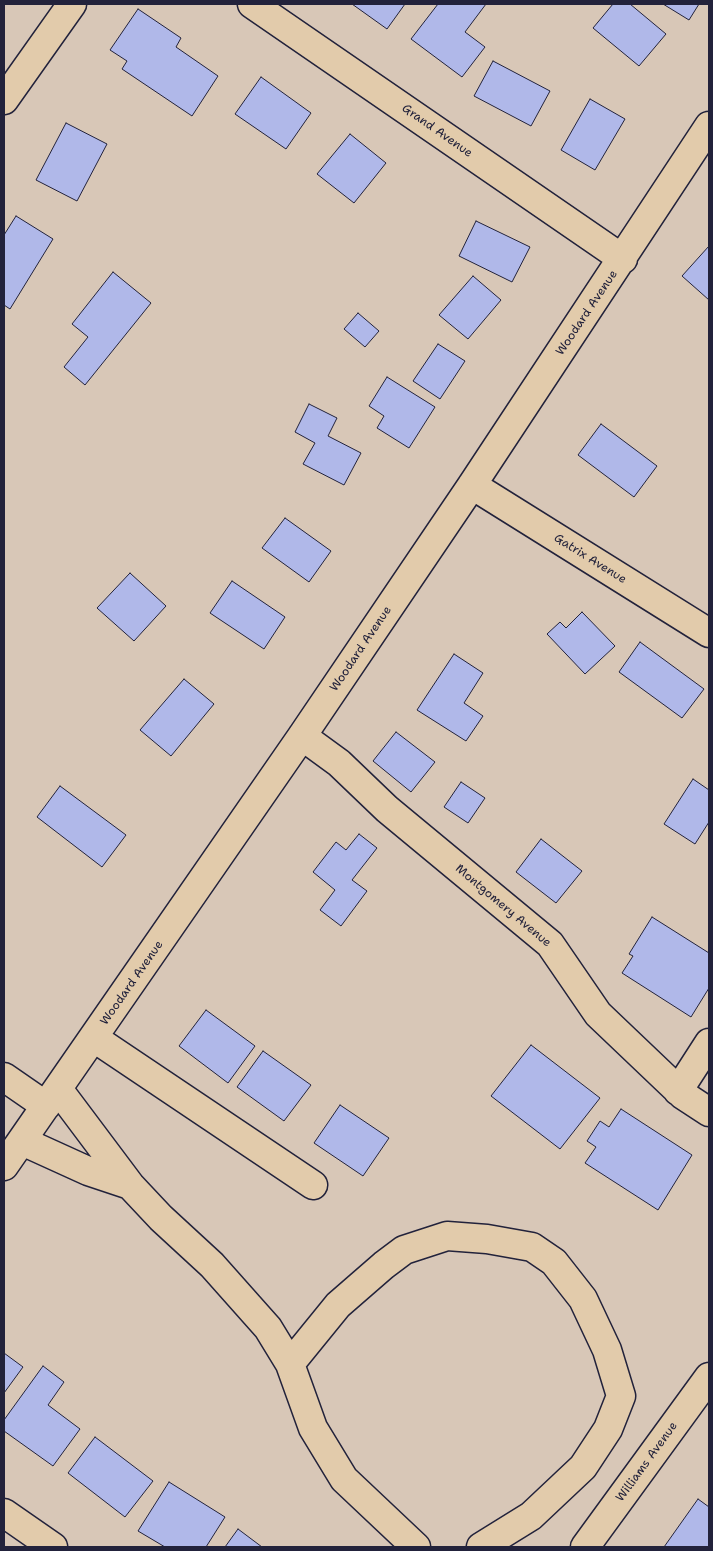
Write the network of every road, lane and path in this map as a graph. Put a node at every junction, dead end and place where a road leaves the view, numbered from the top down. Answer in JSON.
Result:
{"nodes":[{"id":1,"x":72,"y":4,"type":"edge"},
{"id":2,"x":252,"y":4,"type":"edge"},
{"id":3,"x":4,"y":100,"type":"edge"},
{"id":4,"x":709,"y":126,"type":"edge"},
{"id":5,"x":623,"y":259,"type":"junction"},
{"id":6,"x":472,"y":485,"type":"junction"},
{"id":7,"x":709,"y":633,"type":"edge"},
{"id":8,"x":302,"y":736,"type":"junction"},
{"id":9,"x":94,"y":1038,"type":"junction"},
{"id":10,"x":709,"y":1042,"type":"edge"},
{"id":11,"x":4,"y":1077,"type":"edge"},
{"id":12,"x":678,"y":1091,"type":"junction"},
{"id":13,"x":52,"y":1098,"type":"junction"},
{"id":14,"x":709,"y":1112,"type":"edge"},
{"id":15,"x":22,"y":1141,"type":"junction"},
{"id":16,"x":4,"y":1166,"type":"edge"},
{"id":17,"x":313,"y":1185,"type":"dead end"},
{"id":18,"x":130,"y":1186,"type":"junction"},
{"id":19,"x":290,"y":1364,"type":"junction"},
{"id":20,"x":709,"y":1377,"type":"edge"},
{"id":21,"x":4,"y":1513,"type":"edge"},
{"id":22,"x":53,"y":1547,"type":"edge"},
{"id":23,"x":416,"y":1547,"type":"edge"},
{"id":24,"x":481,"y":1547,"type":"edge"},
{"id":25,"x":585,"y":1547,"type":"edge"}],
"edges":[{"from":1,"to":3,"type":"street"},
{"from":2,"to":5,"type":"street","name":"Grand Avenue"},
{"from":4,"to":5,"type":"street","name":"Woodard Avenue"},
{"from":5,"to":6,"type":"street","name":"Woodard Avenue"},
{"from":6,"to":7,"type":"street","name":"Gatrix Avenue"},
{"from":6,"to":8,"type":"street","name":"Woodard Avenue"},
{"from":8,"to":9,"type":"street","name":"Woodard Avenue"},
{"from":8,"to":12,"type":"street","name":"Montgomery Avenue"},
{"from":9,"to":13,"type":"street","name":"Woodard Avenue"},
{"from":9,"to":17,"type":"street"},
{"from":10,"to":12,"type":"street"},
{"from":11,"to":13,"type":"street"},
{"from":12,"to":14,"type":"street","name":"Montgomery Avenue"},
{"from":13,"to":15,"type":"street","name":"Woodard Avenue"},
{"from":13,"to":18,"type":"street"},
{"from":15,"to":16,"type":"street","name":"Woodard Avenue"},
{"from":15,"to":18,"type":"street"},
{"from":18,"to":19,"type":"street"},
{"from":19,"to":23,"type":"street"},
{"from":19,"to":24,"type":"street"},
{"from":20,"to":25,"type":"street","name":"Williams Avenue"},
{"from":21,"to":22,"type":"street"}]}
